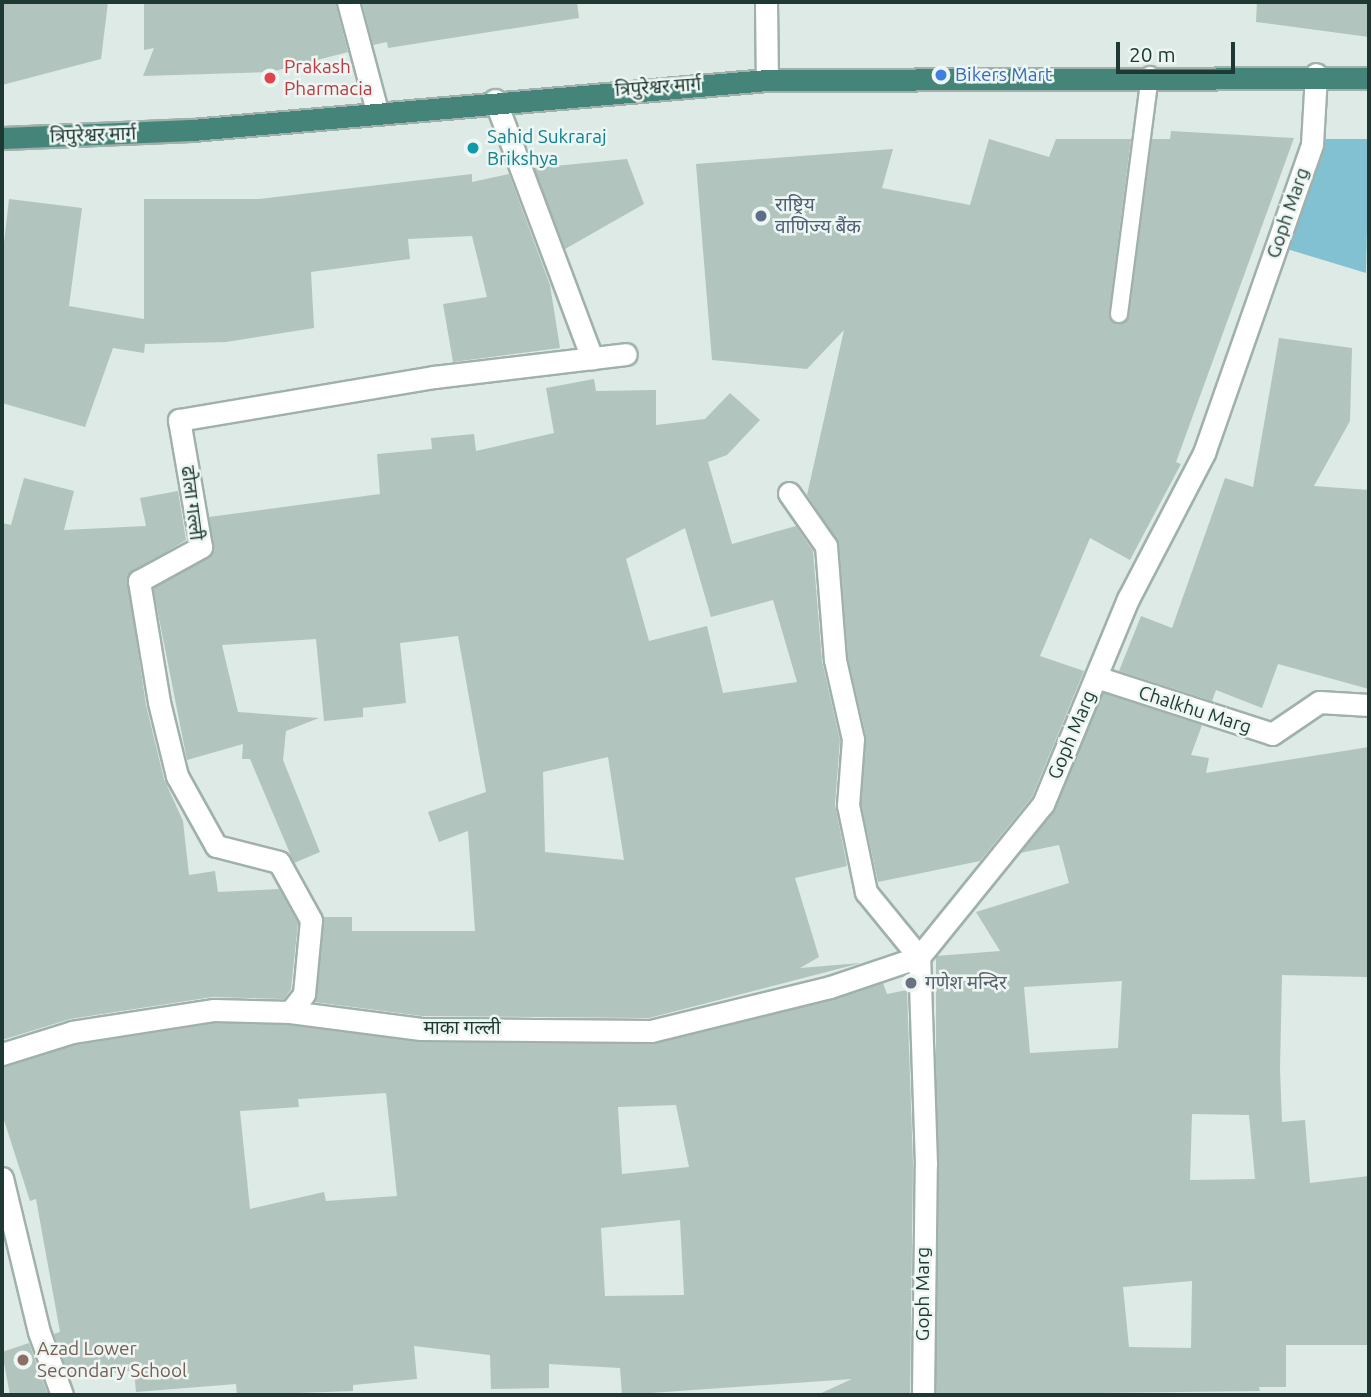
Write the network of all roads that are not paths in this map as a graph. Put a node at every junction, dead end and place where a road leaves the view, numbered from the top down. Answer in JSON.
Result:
{"nodes":[{"id":1,"x":348,"y":2,"type":"edge"},
{"id":2,"x":766,"y":2,"type":"edge"},
{"id":3,"x":1316,"y":74,"type":"junction"},
{"id":4,"x":1150,"y":75,"type":"junction"},
{"id":5,"x":1369,"y":78,"type":"edge"},
{"id":6,"x":767,"y":80,"type":"junction"},
{"id":7,"x":495,"y":100,"type":"junction"},
{"id":8,"x":377,"y":111,"type":"junction"},
{"id":9,"x":2,"y":138,"type":"edge"},
{"id":10,"x":1119,"y":314,"type":"dead end"},
{"id":11,"x":626,"y":354,"type":"dead end"},
{"id":12,"x":592,"y":358,"type":"junction"},
{"id":13,"x":789,"y":493,"type":"dead end"},
{"id":14,"x":1096,"y":677,"type":"junction"},
{"id":15,"x":1369,"y":705,"type":"edge"},
{"id":16,"x":919,"y":957,"type":"junction"},
{"id":17,"x":290,"y":1012,"type":"junction"},
{"id":18,"x":2,"y":1054,"type":"edge"},
{"id":19,"x":2,"y":1178,"type":"edge"},
{"id":20,"x":62,"y":1395,"type":"edge"},
{"id":21,"x":923,"y":1395,"type":"edge"}],
"edges":[{"from":1,"to":8,"type":"street"},
{"from":2,"to":6,"type":"street"},
{"from":3,"to":4,"type":"highway","name":"त्रिपुरेश्वर मार्ग"},
{"from":3,"to":5,"type":"highway","name":"त्रिपुरेश्वर मार्ग"},
{"from":3,"to":14,"type":"street","name":"Goph Marg"},
{"from":4,"to":6,"type":"highway","name":"त्रिपुरेश्वर मार्ग"},
{"from":4,"to":10,"type":"lane"},
{"from":6,"to":7,"type":"highway","name":"त्रिपुरेश्वर मार्ग"},
{"from":7,"to":8,"type":"highway","name":"त्रिपुरेश्वर मार्ग"},
{"from":7,"to":12,"type":"street"},
{"from":8,"to":9,"type":"highway","name":"त्रिपुरेश्वर मार्ग"},
{"from":11,"to":12,"type":"street","name":"ढोला गल्ली"},
{"from":12,"to":17,"type":"street","name":"ढोला गल्ली"},
{"from":13,"to":16,"type":"street"},
{"from":14,"to":15,"type":"street","name":"Chalkhu Marg"},
{"from":14,"to":16,"type":"street","name":"Goph Marg"},
{"from":16,"to":17,"type":"street","name":"माका गल्ली"},
{"from":16,"to":21,"type":"street","name":"Goph Marg"},
{"from":17,"to":18,"type":"street","name":"माका गल्ली"},
{"from":19,"to":20,"type":"street"}]}
